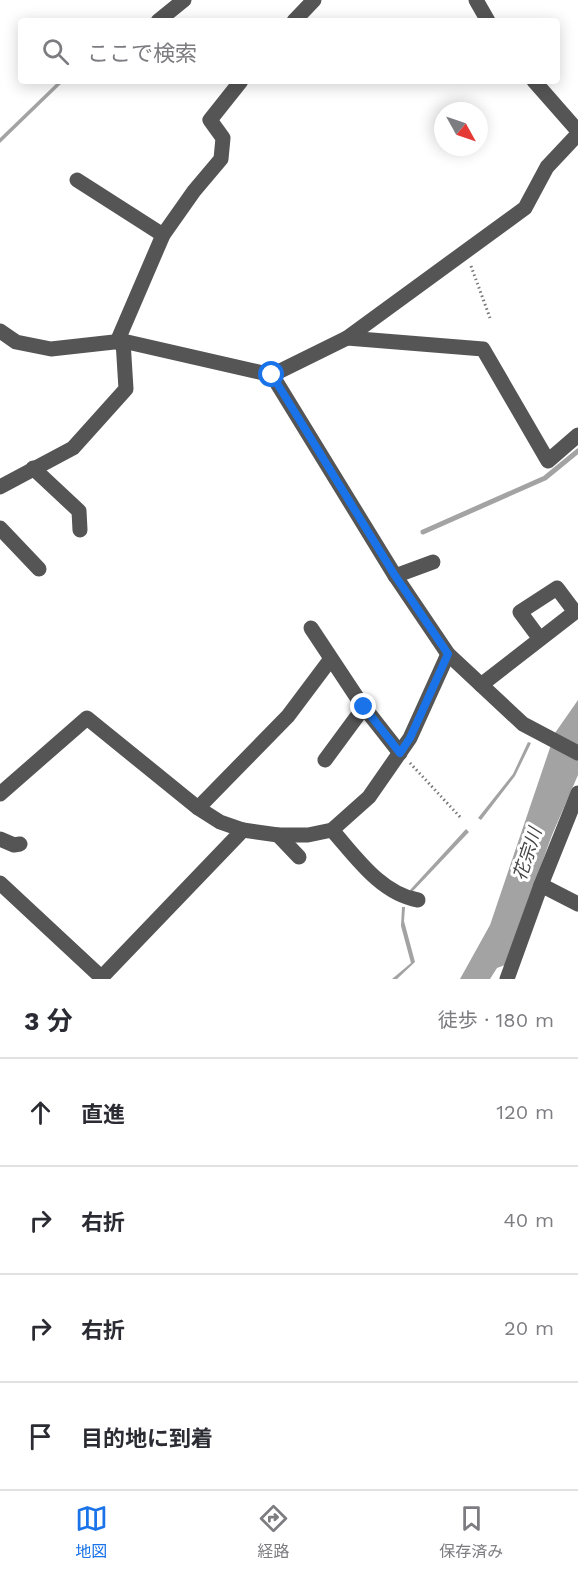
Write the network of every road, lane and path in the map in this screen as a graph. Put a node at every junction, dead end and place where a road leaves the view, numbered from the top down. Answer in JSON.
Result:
{"nodes":[{"id":1,"x":184,"y":0,"type":"edge"},
{"id":2,"x":314,"y":0,"type":"edge"},
{"id":3,"x":476,"y":0,"type":"edge"},
{"id":4,"x":162,"y":18,"type":"edge"},
{"id":5,"x":297,"y":18,"type":"edge"},
{"id":6,"x":486,"y":18,"type":"edge"},
{"id":7,"x":239,"y":84,"type":"edge"},
{"id":8,"x":537,"y":84,"type":"edge"},
{"id":9,"x":578,"y":133,"type":"edge"},
{"id":10,"x":77,"y":180,"type":"dead end"},
{"id":11,"x":163,"y":235,"type":"junction"},
{"id":12,"x":466,"y":251,"type":"junction"},
{"id":13,"x":490,"y":318,"type":"dead end"},
{"id":14,"x":0,"y":331,"type":"edge"},
{"id":15,"x":347,"y":338,"type":"junction"},
{"id":16,"x":120,"y":342,"type":"junction"},
{"id":17,"x":272,"y":375,"type":"junction"},
{"id":18,"x":578,"y":435,"type":"edge"},
{"id":19,"x":33,"y":468,"type":"junction"},
{"id":20,"x":0,"y":487,"type":"edge"},
{"id":21,"x":0,"y":528,"type":"edge"},
{"id":22,"x":80,"y":530,"type":"dead end"},
{"id":23,"x":433,"y":562,"type":"dead end"},
{"id":24,"x":39,"y":570,"type":"dead end"},
{"id":25,"x":395,"y":576,"type":"junction"},
{"id":26,"x":577,"y":614,"type":"edge"},
{"id":27,"x":311,"y":628,"type":"dead end"},
{"id":28,"x":540,"y":639,"type":"junction"},
{"id":29,"x":448,"y":654,"type":"junction"},
{"id":30,"x":330,"y":660,"type":"junction"},
{"id":31,"x":481,"y":685,"type":"junction"},
{"id":32,"x":364,"y":707,"type":"junction"},
{"id":33,"x":400,"y":753,"type":"junction"},
{"id":34,"x":578,"y":753,"type":"edge"},
{"id":35,"x":325,"y":760,"type":"dead end"},
{"id":36,"x":578,"y":793,"type":"edge"},
{"id":37,"x":0,"y":794,"type":"edge"},
{"id":38,"x":198,"y":808,"type":"junction"},
{"id":39,"x":461,"y":818,"type":"dead end"},
{"id":40,"x":243,"y":830,"type":"junction"},
{"id":41,"x":332,"y":830,"type":"junction"},
{"id":42,"x":278,"y":835,"type":"junction"},
{"id":43,"x":0,"y":839,"type":"edge"},
{"id":44,"x":20,"y":844,"type":"dead end"},
{"id":45,"x":299,"y":857,"type":"dead end"},
{"id":46,"x":0,"y":883,"type":"edge"},
{"id":47,"x":541,"y":885,"type":"junction"},
{"id":48,"x":418,"y":900,"type":"dead end"},
{"id":49,"x":578,"y":904,"type":"edge"},
{"id":50,"x":101,"y":978,"type":"edge"},
{"id":51,"x":507,"y":979,"type":"edge"}],
"edges":[{"from":1,"to":4,"type":"street"},
{"from":2,"to":5,"type":"street"},
{"from":3,"to":6,"type":"street"},
{"from":7,"to":11,"type":"street"},
{"from":8,"to":9,"type":"street"},
{"from":9,"to":12,"type":"street"},
{"from":10,"to":11,"type":"street"},
{"from":11,"to":16,"type":"street"},
{"from":12,"to":13,"type":"path"},
{"from":12,"to":15,"type":"street"},
{"from":14,"to":16,"type":"street"},
{"from":15,"to":17,"type":"street"},
{"from":15,"to":18,"type":"street"},
{"from":16,"to":17,"type":"street"},
{"from":16,"to":19,"type":"street"},
{"from":17,"to":25,"type":"street"},
{"from":19,"to":20,"type":"street"},
{"from":19,"to":22,"type":"street"},
{"from":21,"to":24,"type":"street"},
{"from":23,"to":25,"type":"street"},
{"from":25,"to":29,"type":"street"},
{"from":26,"to":28,"type":"street"},
{"from":26,"to":28,"type":"street"},
{"from":27,"to":30,"type":"street"},
{"from":28,"to":31,"type":"street"},
{"from":29,"to":31,"type":"street"},
{"from":29,"to":33,"type":"street"},
{"from":30,"to":32,"type":"street"},
{"from":30,"to":38,"type":"street"},
{"from":31,"to":34,"type":"street"},
{"from":32,"to":33,"type":"street"},
{"from":32,"to":35,"type":"street"},
{"from":33,"to":39,"type":"path"},
{"from":33,"to":41,"type":"street"},
{"from":36,"to":47,"type":"street"},
{"from":37,"to":38,"type":"street"},
{"from":38,"to":40,"type":"street"},
{"from":40,"to":42,"type":"street"},
{"from":40,"to":50,"type":"street"},
{"from":41,"to":42,"type":"street"},
{"from":41,"to":48,"type":"street"},
{"from":42,"to":45,"type":"street"},
{"from":43,"to":44,"type":"street"},
{"from":46,"to":50,"type":"street"},
{"from":47,"to":49,"type":"street"},
{"from":47,"to":51,"type":"street"}]}
